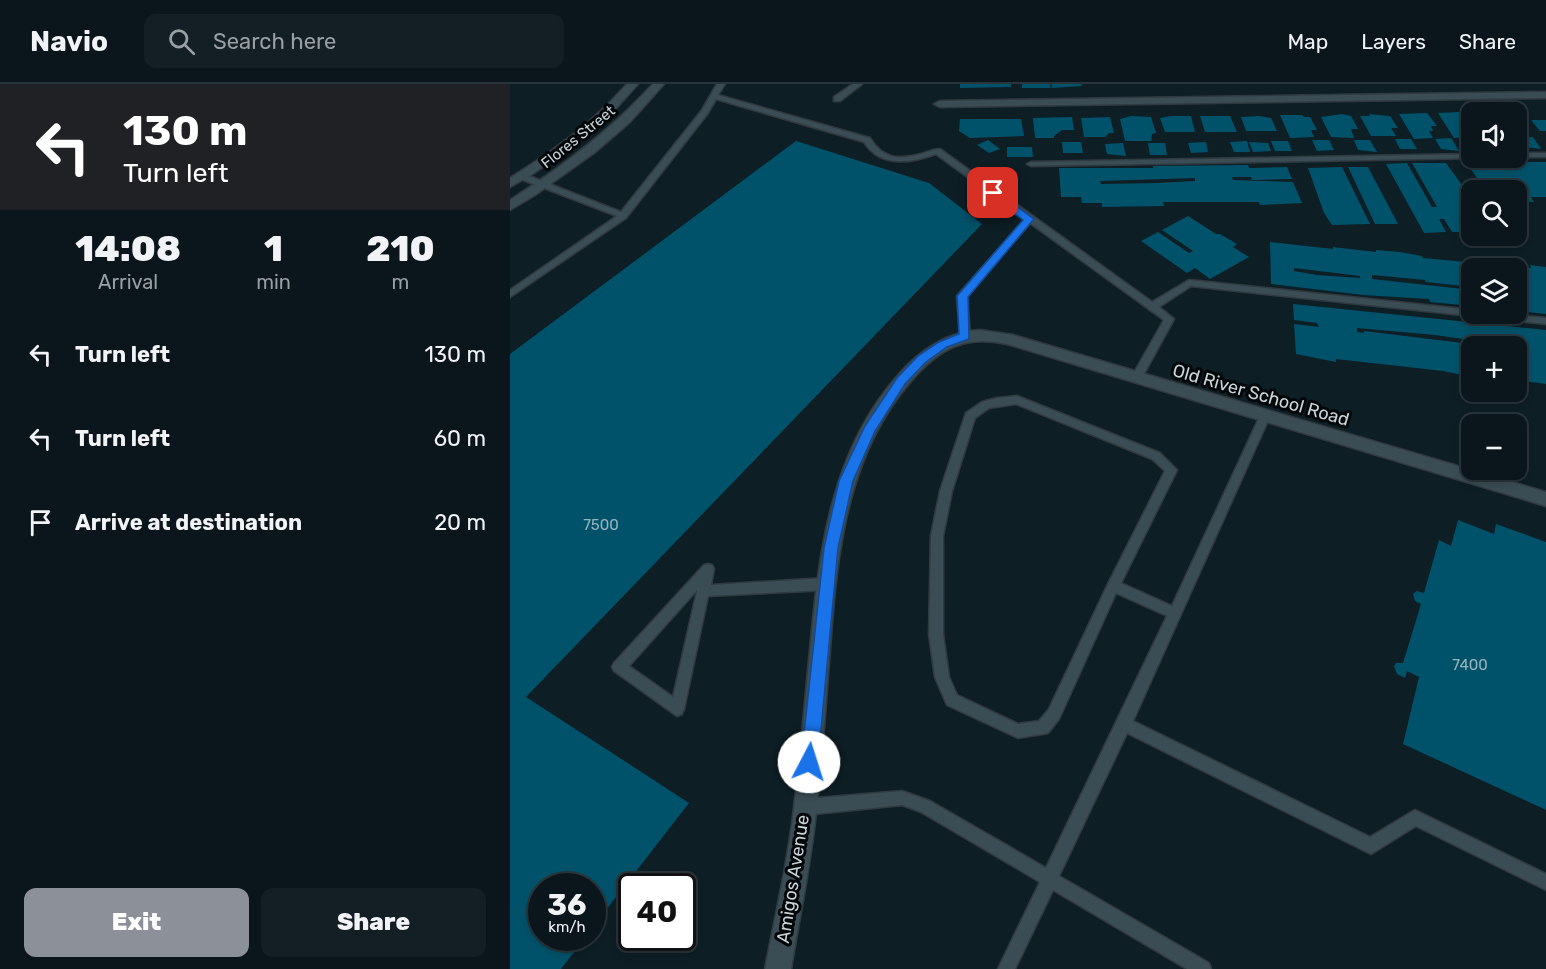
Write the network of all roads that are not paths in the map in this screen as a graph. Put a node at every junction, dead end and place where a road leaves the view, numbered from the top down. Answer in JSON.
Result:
{"nodes":[{"id":1,"x":633,"y":84,"type":"edge"},
{"id":2,"x":660,"y":84,"type":"edge"},
{"id":3,"x":721,"y":84,"type":"edge"},
{"id":4,"x":858,"y":84,"type":"edge"},
{"id":5,"x":1546,"y":95,"type":"edge"},
{"id":6,"x":714,"y":96,"type":"junction"},
{"id":7,"x":837,"y":99,"type":"dead end"},
{"id":8,"x":940,"y":104,"type":"dead end"},
{"id":9,"x":1527,"y":155,"type":"edge"},
{"id":10,"x":1546,"y":155,"type":"edge"},
{"id":11,"x":1461,"y":156,"type":"edge"},
{"id":12,"x":1030,"y":164,"type":"dead end"},
{"id":13,"x":521,"y":176,"type":"junction"},
{"id":14,"x":510,"y":183,"type":"edge"},
{"id":15,"x":543,"y":185,"type":"junction"},
{"id":16,"x":510,"y":206,"type":"edge"},
{"id":17,"x":623,"y":216,"type":"junction"},
{"id":18,"x":1029,"y":219,"type":"junction"},
{"id":19,"x":510,"y":294,"type":"edge"},
{"id":20,"x":1152,"y":307,"type":"junction"},
{"id":21,"x":1461,"y":312,"type":"edge"},
{"id":22,"x":1527,"y":319,"type":"edge"},
{"id":23,"x":1546,"y":321,"type":"edge"},
{"id":24,"x":965,"y":336,"type":"junction"},
{"id":25,"x":1136,"y":378,"type":"junction"},
{"id":26,"x":1265,"y":417,"type":"junction"},
{"id":27,"x":1546,"y":499,"type":"edge"},
{"id":28,"x":826,"y":584,"type":"junction"},
{"id":29,"x":1113,"y":586,"type":"junction"},
{"id":30,"x":703,"y":591,"type":"junction"},
{"id":31,"x":1174,"y":613,"type":"junction"},
{"id":32,"x":1124,"y":724,"type":"junction"},
{"id":33,"x":805,"y":807,"type":"junction"},
{"id":34,"x":1050,"y":879,"type":"junction"},
{"id":35,"x":1546,"y":882,"type":"edge"},
{"id":36,"x":778,"y":969,"type":"edge"},
{"id":37,"x":1006,"y":969,"type":"edge"},
{"id":38,"x":1203,"y":969,"type":"edge"}],
"edges":[{"from":1,"to":13,"type":"street","name":"Flores Street"},
{"from":2,"to":15,"type":"street","name":"Flores Street"},
{"from":3,"to":6,"type":"lane"},
{"from":4,"to":7,"type":"lane"},
{"from":5,"to":8,"type":"street"},
{"from":6,"to":17,"type":"lane"},
{"from":6,"to":18,"type":"lane"},
{"from":9,"to":10,"type":"lane"},
{"from":11,"to":12,"type":"lane"},
{"from":13,"to":14,"type":"street","name":"Flores Street"},
{"from":13,"to":15,"type":"lane"},
{"from":15,"to":16,"type":"street","name":"Flores Street"},
{"from":15,"to":17,"type":"lane"},
{"from":17,"to":19,"type":"lane"},
{"from":18,"to":20,"type":"lane"},
{"from":18,"to":24,"type":"lane"},
{"from":20,"to":21,"type":"lane"},
{"from":20,"to":25,"type":"lane"},
{"from":22,"to":23,"type":"lane"},
{"from":24,"to":25,"type":"street","name":"Old River School Road"},
{"from":24,"to":28,"type":"street","name":"Amigos Avenue"},
{"from":25,"to":26,"type":"street","name":"Old River School Road"},
{"from":26,"to":27,"type":"street","name":"Old River School Road"},
{"from":26,"to":31,"type":"lane"},
{"from":28,"to":30,"type":"lane"},
{"from":28,"to":33,"type":"street","name":"Amigos Avenue"},
{"from":29,"to":29,"type":"lane"},
{"from":29,"to":31,"type":"lane"},
{"from":30,"to":30,"type":"lane"},
{"from":31,"to":32,"type":"lane"},
{"from":32,"to":34,"type":"lane"},
{"from":32,"to":35,"type":"lane"},
{"from":33,"to":34,"type":"lane"},
{"from":33,"to":36,"type":"street","name":"Amigos Avenue"},
{"from":34,"to":37,"type":"lane"},
{"from":34,"to":38,"type":"lane"}]}
